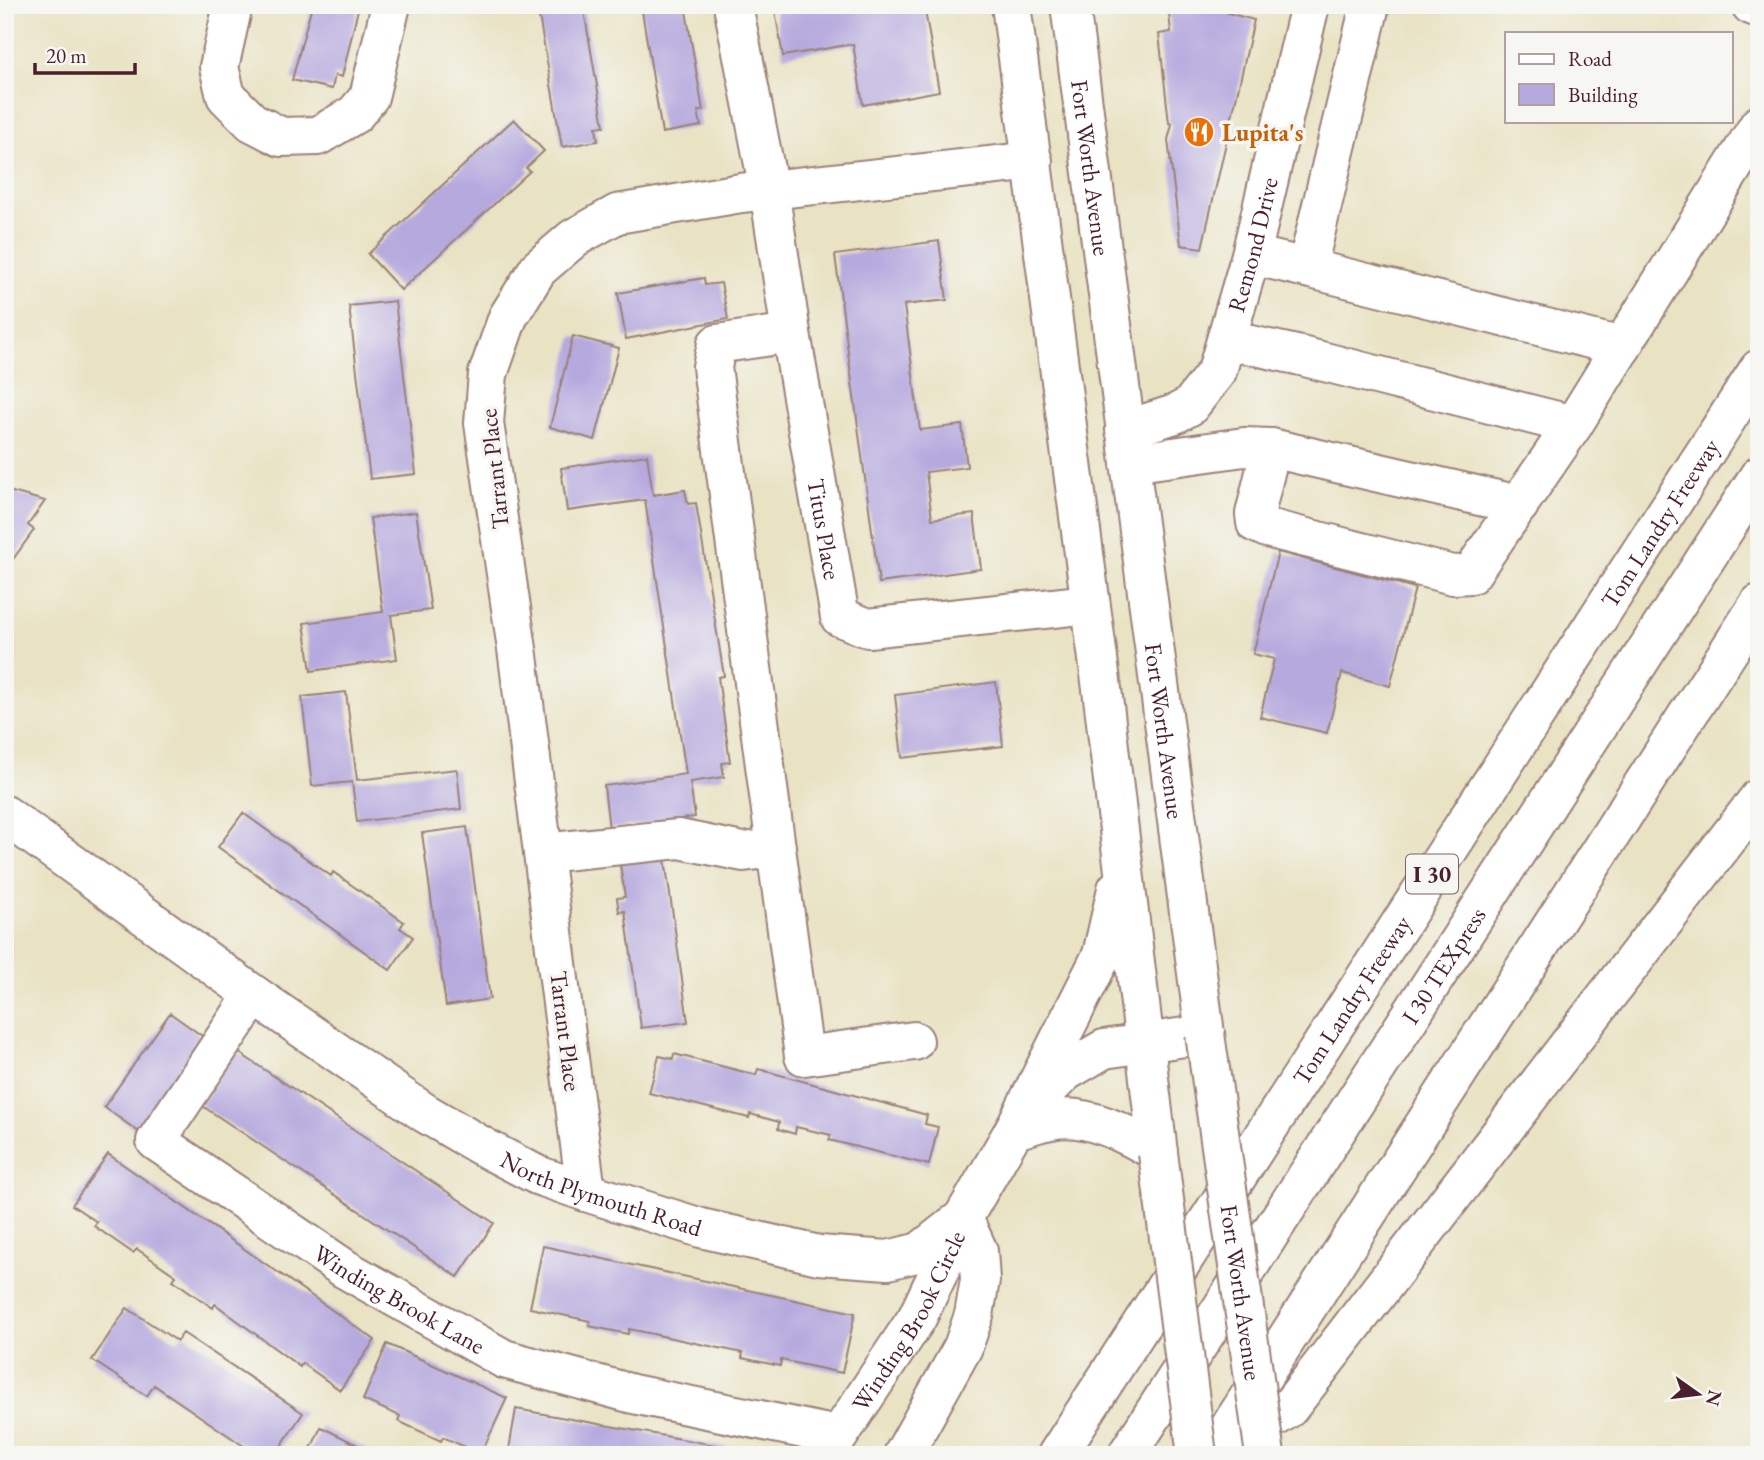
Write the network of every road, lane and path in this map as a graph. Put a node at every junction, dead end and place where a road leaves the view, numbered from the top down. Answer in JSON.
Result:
{"nodes":[{"id":1,"x":233,"y":5,"type":"edge"},
{"id":2,"x":391,"y":5,"type":"edge"},
{"id":3,"x":733,"y":5,"type":"edge"},
{"id":4,"x":1011,"y":5,"type":"edge"},
{"id":5,"x":1070,"y":5,"type":"edge"},
{"id":6,"x":1310,"y":5,"type":"edge"},
{"id":7,"x":1370,"y":5,"type":"edge"},
{"id":8,"x":1751,"y":5,"type":"edge"},
{"id":9,"x":1759,"y":8,"type":"edge"},
{"id":10,"x":1759,"y":125,"type":"edge"},
{"id":11,"x":1090,"y":152,"type":"junction"},
{"id":12,"x":1033,"y":161,"type":"junction"},
{"id":13,"x":769,"y":190,"type":"junction"},
{"id":14,"x":1251,"y":255,"type":"junction"},
{"id":15,"x":1307,"y":268,"type":"junction"},
{"id":16,"x":791,"y":333,"type":"junction"},
{"id":17,"x":1228,"y":341,"type":"junction"},
{"id":18,"x":1622,"y":347,"type":"junction"},
{"id":19,"x":1759,"y":369,"type":"edge"},
{"id":20,"x":1573,"y":425,"type":"junction"},
{"id":21,"x":1069,"y":438,"type":"junction"},
{"id":22,"x":1128,"y":446,"type":"junction"},
{"id":23,"x":1271,"y":448,"type":"junction"},
{"id":24,"x":1759,"y":476,"type":"edge"},
{"id":25,"x":1519,"y":505,"type":"junction"},
{"id":26,"x":1090,"y":604,"type":"junction"},
{"id":27,"x":1759,"y":604,"type":"edge"},
{"id":28,"x":1158,"y":682,"type":"junction"},
{"id":29,"x":1102,"y":689,"type":"junction"},
{"id":30,"x":1759,"y":798,"type":"edge"},
{"id":31,"x":5,"y":816,"type":"edge"},
{"id":32,"x":776,"y":848,"type":"junction"},
{"id":33,"x":543,"y":853,"type":"junction"},
{"id":34,"x":1123,"y":855,"type":"junction"},
{"id":35,"x":254,"y":995,"type":"junction"},
{"id":36,"x":1205,"y":1034,"type":"junction"},
{"id":37,"x":914,"y":1041,"type":"dead end"},
{"id":38,"x":1145,"y":1043,"type":"junction"},
{"id":39,"x":1014,"y":1130,"type":"junction"},
{"id":40,"x":1158,"y":1153,"type":"junction"},
{"id":41,"x":586,"y":1192,"type":"junction"},
{"id":42,"x":963,"y":1218,"type":"junction"},
{"id":43,"x":832,"y":1445,"type":"edge"},
{"id":44,"x":904,"y":1455,"type":"edge"},
{"id":45,"x":1057,"y":1455,"type":"edge"},
{"id":46,"x":1127,"y":1455,"type":"edge"},
{"id":47,"x":1197,"y":1455,"type":"edge"},
{"id":48,"x":1214,"y":1455,"type":"edge"},
{"id":49,"x":1265,"y":1455,"type":"edge"}],
"edges":[{"from":1,"to":2,"type":"main road"},
{"from":3,"to":13,"type":"main road","name":"Titus Place"},
{"from":4,"to":12,"type":"main road"},
{"from":5,"to":11,"type":"main road","name":"Fort Worth Avenue"},
{"from":6,"to":14,"type":"main road","name":"Remond Drive"},
{"from":7,"to":15,"type":"main road"},
{"from":8,"to":9,"type":"main road"},
{"from":10,"to":18,"type":"main road"},
{"from":11,"to":12,"type":"main road","name":"Tarrant Place"},
{"from":11,"to":22,"type":"main road","name":"Fort Worth Avenue"},
{"from":12,"to":13,"type":"main road","name":"Tarrant Place"},
{"from":12,"to":21,"type":"main road"},
{"from":13,"to":16,"type":"main road","name":"Titus Place"},
{"from":13,"to":33,"type":"main road","name":"Tarrant Place"},
{"from":14,"to":15,"type":"main road"},
{"from":14,"to":17,"type":"main road","name":"Remond Drive"},
{"from":15,"to":18,"type":"main road"},
{"from":16,"to":26,"type":"main road","name":"Titus Place"},
{"from":16,"to":32,"type":"main road"},
{"from":17,"to":20,"type":"main road"},
{"from":17,"to":22,"type":"main road","name":"Remond Drive"},
{"from":18,"to":20,"type":"main road"},
{"from":19,"to":45,"type":"main road","name":"Tom Landry Freeway","number":"I 30"},
{"from":20,"to":25,"type":"main road"},
{"from":21,"to":22,"type":"main road"},
{"from":21,"to":26,"type":"main road"},
{"from":22,"to":23,"type":"main road"},
{"from":22,"to":28,"type":"main road","name":"Fort Worth Avenue"},
{"from":23,"to":25,"type":"main road"},
{"from":23,"to":25,"type":"main road"},
{"from":24,"to":46,"type":"main road","name":"I 30 TEXpress"},
{"from":26,"to":29,"type":"main road"},
{"from":27,"to":48,"type":"main road"},
{"from":28,"to":29,"type":"main road"},
{"from":28,"to":36,"type":"main road","name":"Fort Worth Avenue"},
{"from":29,"to":34,"type":"main road"},
{"from":30,"to":48,"type":"main road"},
{"from":31,"to":35,"type":"main road","name":"North Plymouth Road"},
{"from":32,"to":33,"type":"main road"},
{"from":32,"to":37,"type":"main road"},
{"from":33,"to":41,"type":"main road","name":"Tarrant Place"},
{"from":34,"to":38,"type":"main road"},
{"from":34,"to":39,"type":"main road"},
{"from":35,"to":41,"type":"main road","name":"North Plymouth Road"},
{"from":35,"to":43,"type":"main road","name":"Winding Brook Lane"},
{"from":36,"to":38,"type":"main road","name":"North Plymouth Road"},
{"from":36,"to":49,"type":"main road","name":"Fort Worth Avenue","bridge":true},
{"from":38,"to":39,"type":"main road","name":"North Plymouth Road"},
{"from":38,"to":40,"type":"main road"},
{"from":39,"to":40,"type":"main road"},
{"from":39,"to":42,"type":"main road","name":"North Plymouth Road"},
{"from":40,"to":47,"type":"main road","bridge":true},
{"from":41,"to":42,"type":"main road","name":"North Plymouth Road"},
{"from":42,"to":43,"type":"main road","name":"Winding Brook Circle"},
{"from":42,"to":44,"type":"main road"}]}
